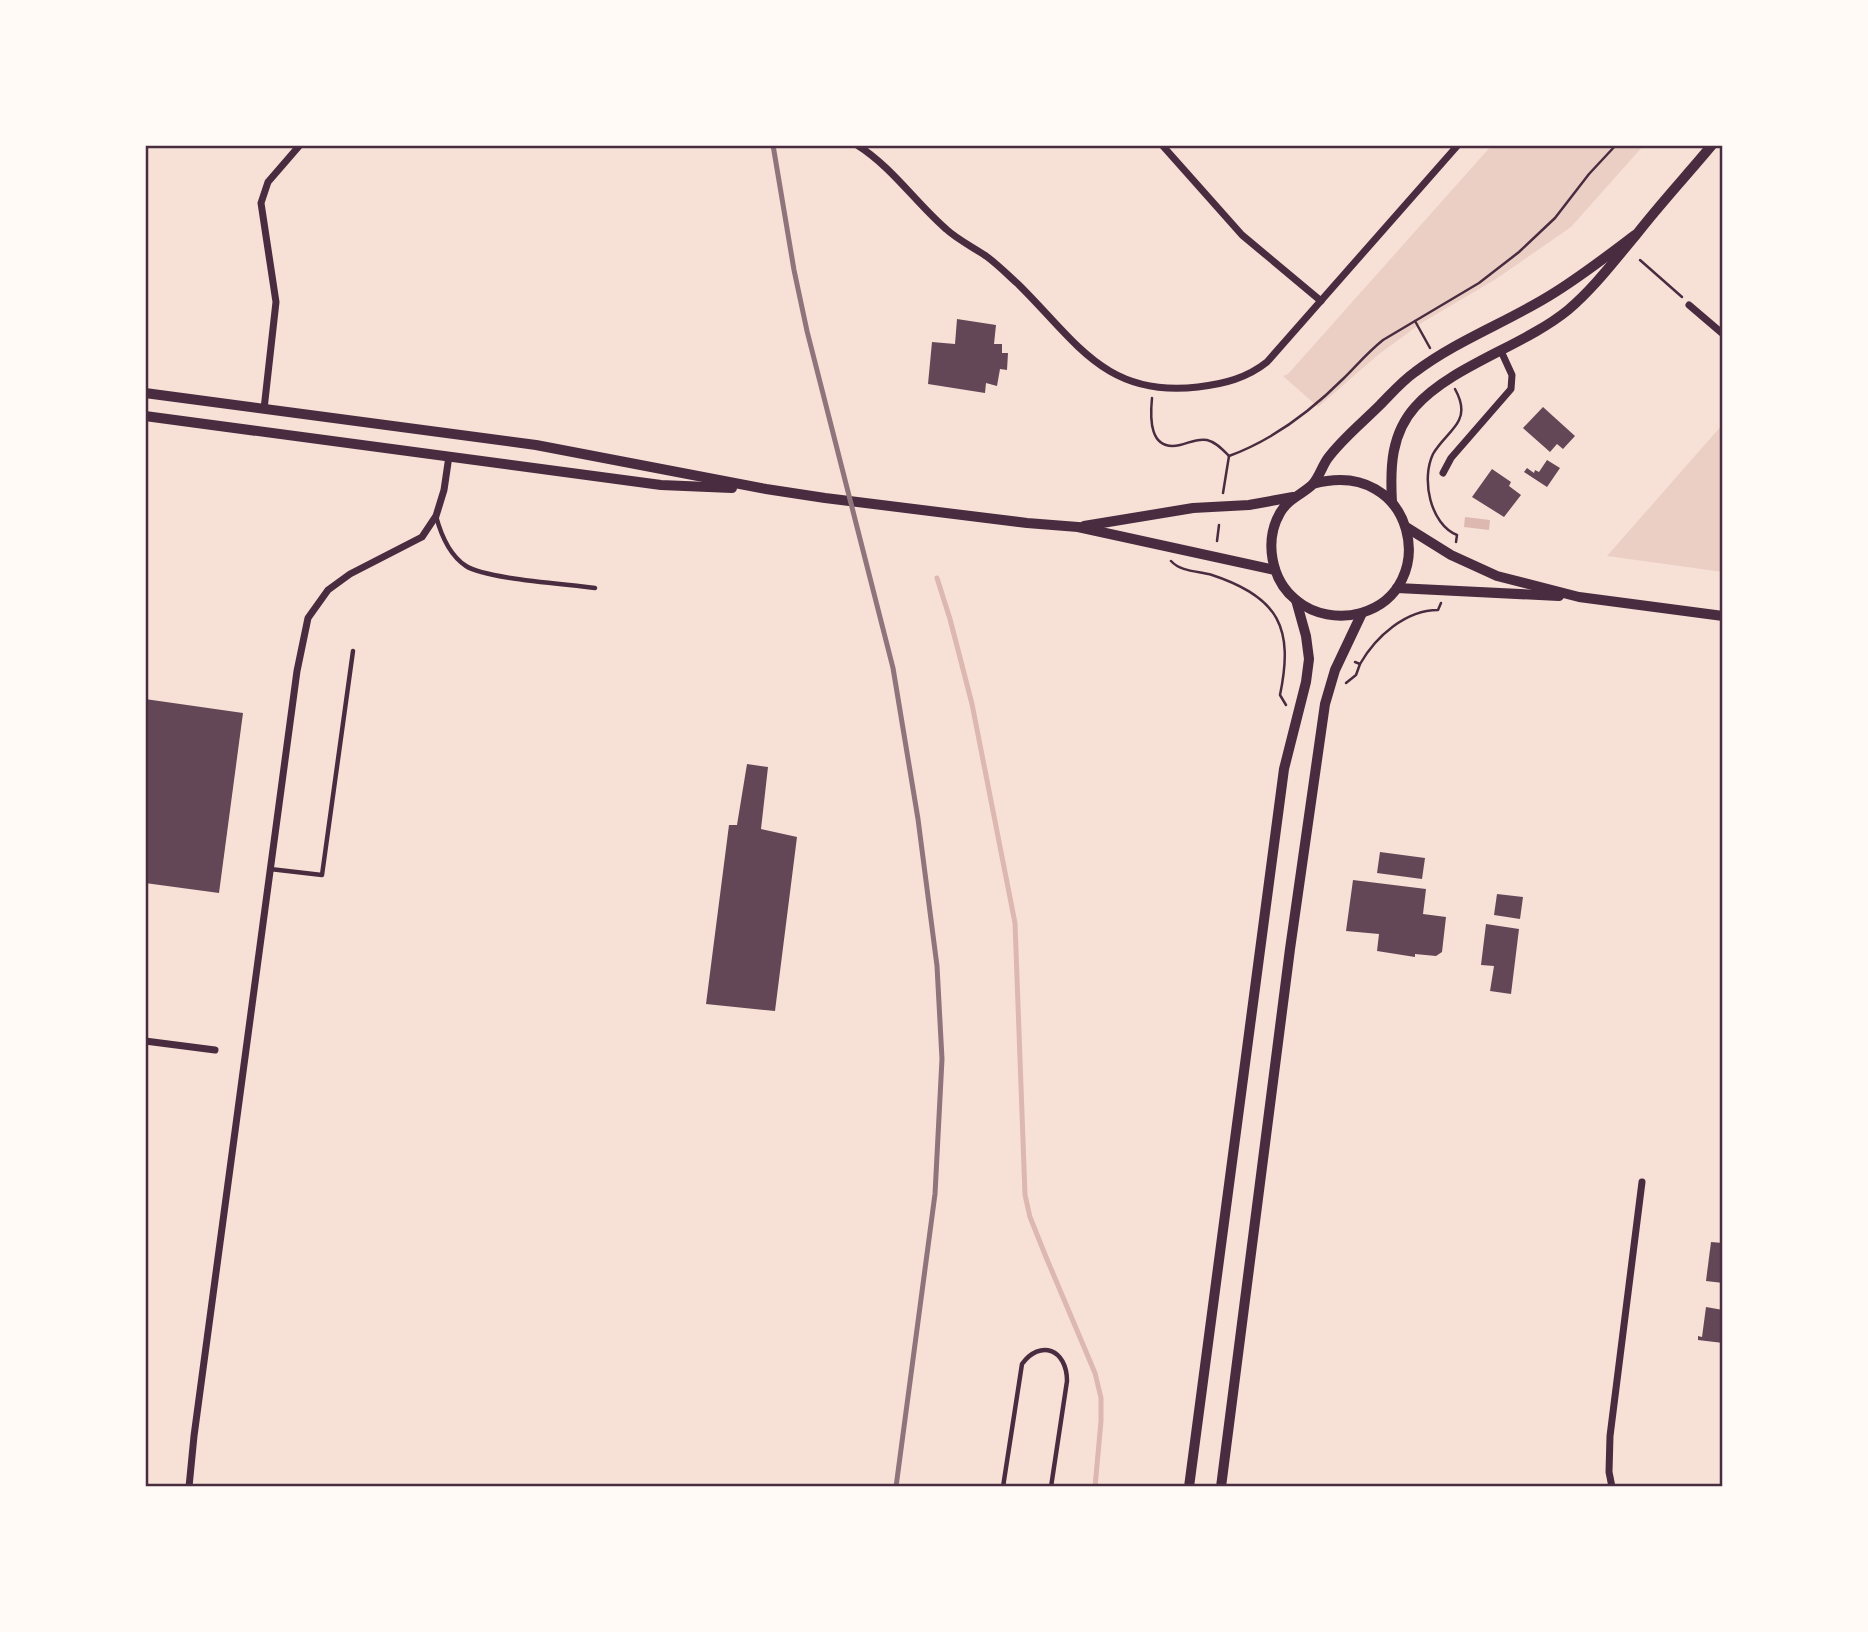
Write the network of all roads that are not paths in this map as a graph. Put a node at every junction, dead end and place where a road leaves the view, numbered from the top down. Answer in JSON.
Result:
{"nodes":[{"id":1,"x":300,"y":145,"type":"edge"},
{"id":2,"x":857,"y":145,"type":"edge"},
{"id":3,"x":1162,"y":145,"type":"edge"},
{"id":4,"x":1458,"y":145,"type":"edge"},
{"id":5,"x":1712,"y":145,"type":"edge"},
{"id":6,"x":1635,"y":235,"type":"junction"},
{"id":7,"x":1321,"y":301,"type":"junction"},
{"id":8,"x":1689,"y":305,"type":"road end"},
{"id":9,"x":1723,"y":334,"type":"edge"},
{"id":10,"x":1501,"y":351,"type":"junction"},
{"id":11,"x":145,"y":393,"type":"edge"},
{"id":12,"x":264,"y":409,"type":"junction"},
{"id":13,"x":145,"y":416,"type":"edge"},
{"id":14,"x":261,"y":432,"type":"junction"},
{"id":15,"x":452,"y":434,"type":"junction"},
{"id":16,"x":449,"y":456,"type":"junction"},
{"id":17,"x":1443,"y":473,"type":"dead end"},
{"id":18,"x":1313,"y":484,"type":"junction"},
{"id":19,"x":766,"y":489,"type":"junction"},
{"id":20,"x":1293,"y":497,"type":"junction"},
{"id":21,"x":1392,"y":502,"type":"junction"},
{"id":22,"x":436,"y":516,"type":"junction"},
{"id":23,"x":1078,"y":527,"type":"junction"},
{"id":24,"x":1406,"y":527,"type":"junction"},
{"id":25,"x":1275,"y":570,"type":"junction"},
{"id":26,"x":595,"y":588,"type":"dead end"},
{"id":27,"x":1397,"y":588,"type":"junction"},
{"id":28,"x":1579,"y":597,"type":"junction"},
{"id":29,"x":1296,"y":600,"type":"junction"},
{"id":30,"x":1362,"y":613,"type":"junction"},
{"id":31,"x":1723,"y":616,"type":"edge"},
{"id":32,"x":353,"y":651,"type":"dead end"},
{"id":33,"x":269,"y":869,"type":"junction"},
{"id":34,"x":145,"y":1041,"type":"edge"},
{"id":35,"x":215,"y":1050,"type":"dead end"},
{"id":36,"x":1643,"y":1182,"type":"dead end"},
{"id":37,"x":189,"y":1487,"type":"edge"},
{"id":38,"x":1003,"y":1487,"type":"edge"},
{"id":39,"x":1051,"y":1487,"type":"edge"},
{"id":40,"x":1189,"y":1487,"type":"edge"},
{"id":41,"x":1221,"y":1487,"type":"edge"},
{"id":42,"x":1612,"y":1487,"type":"edge"}],
"edges":[{"from":1,"to":12,"type":"street"},
{"from":2,"to":7,"type":"street"},
{"from":3,"to":7,"type":"street"},
{"from":4,"to":7,"type":"street"},
{"from":5,"to":6,"type":"street"},
{"from":6,"to":10,"type":"street"},
{"from":6,"to":18,"type":"street"},
{"from":8,"to":9,"type":"street"},
{"from":10,"to":17,"type":"street"},
{"from":10,"to":21,"type":"street"},
{"from":11,"to":12,"type":"street"},
{"from":12,"to":14,"type":"street"},
{"from":12,"to":15,"type":"street"},
{"from":13,"to":14,"type":"street"},
{"from":14,"to":16,"type":"street"},
{"from":15,"to":16,"type":"street"},
{"from":15,"to":19,"type":"street"},
{"from":16,"to":19,"type":"street"},
{"from":16,"to":22,"type":"street"},
{"from":18,"to":20,"type":"street"},
{"from":18,"to":21,"type":"street"},
{"from":19,"to":23,"type":"street"},
{"from":20,"to":23,"type":"street"},
{"from":20,"to":25,"type":"street"},
{"from":21,"to":24,"type":"street"},
{"from":22,"to":26,"type":"lane"},
{"from":22,"to":33,"type":"street"},
{"from":23,"to":25,"type":"street"},
{"from":24,"to":27,"type":"street"},
{"from":24,"to":28,"type":"street"},
{"from":25,"to":29,"type":"street"},
{"from":27,"to":28,"type":"street"},
{"from":27,"to":30,"type":"street"},
{"from":28,"to":31,"type":"street"},
{"from":29,"to":30,"type":"street"},
{"from":29,"to":40,"type":"street"},
{"from":30,"to":41,"type":"street"},
{"from":32,"to":33,"type":"lane"},
{"from":33,"to":37,"type":"street"},
{"from":34,"to":35,"type":"street"},
{"from":36,"to":42,"type":"street"},
{"from":38,"to":39,"type":"lane"}]}
